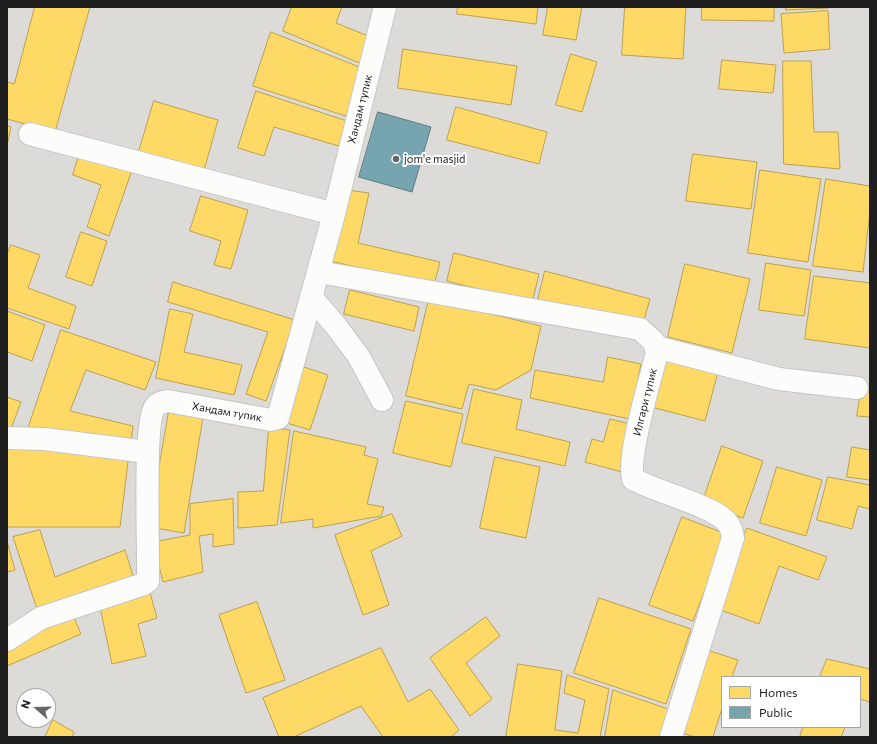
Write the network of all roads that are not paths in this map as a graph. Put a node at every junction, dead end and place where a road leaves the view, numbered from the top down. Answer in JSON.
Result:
{"nodes":[{"id":1,"x":385,"y":7,"type":"edge"},
{"id":2,"x":30,"y":134,"type":"dead end"},
{"id":3,"x":334,"y":214,"type":"junction"},
{"id":4,"x":319,"y":272,"type":"junction"},
{"id":5,"x":311,"y":297,"type":"junction"},
{"id":6,"x":656,"y":347,"type":"junction"},
{"id":7,"x":857,"y":388,"type":"dead end"},
{"id":8,"x":382,"y":400,"type":"dead end"},
{"id":9,"x":7,"y":438,"type":"edge"},
{"id":10,"x":148,"y":452,"type":"junction"},
{"id":11,"x":7,"y":640,"type":"edge"},
{"id":12,"x":671,"y":737,"type":"edge"}],
"edges":[{"from":1,"to":3,"type":"street","name":"Хандам тупик"},
{"from":2,"to":3,"type":"street"},
{"from":3,"to":4,"type":"street","name":"Хандам тупик"},
{"from":4,"to":5,"type":"street","name":"Хандам тупик"},
{"from":4,"to":6,"type":"street"},
{"from":5,"to":8,"type":"street"},
{"from":5,"to":10,"type":"street","name":"Хандам тупик"},
{"from":6,"to":7,"type":"street"},
{"from":6,"to":12,"type":"street","name":"Илгари тупик"},
{"from":9,"to":10,"type":"street"},
{"from":10,"to":11,"type":"street","name":"Хандам тупик"}]}
